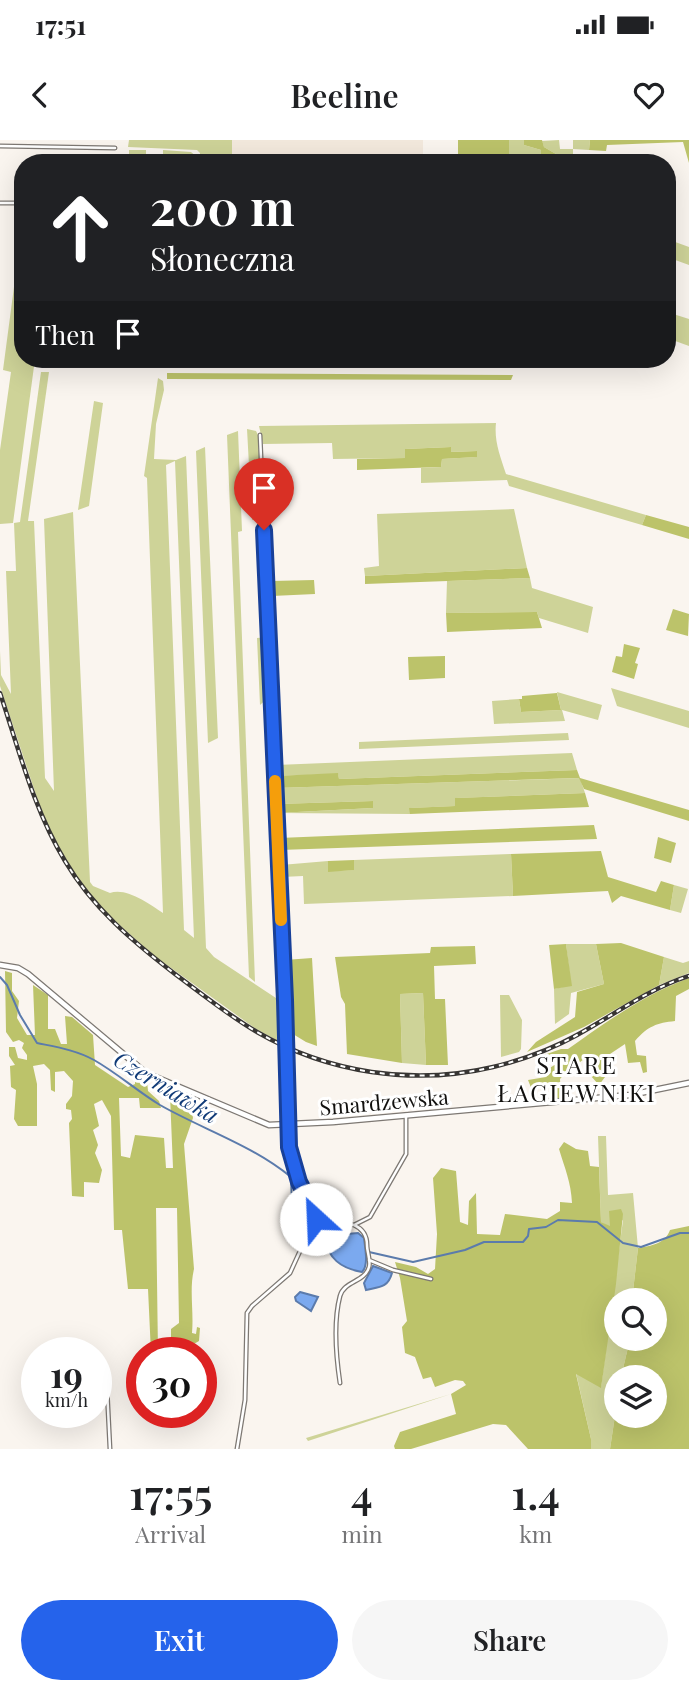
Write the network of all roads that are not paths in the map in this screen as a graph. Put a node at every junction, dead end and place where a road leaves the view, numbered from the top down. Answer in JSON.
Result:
{"nodes":[{"id":1,"x":0,"y":146,"type":"edge"},
{"id":2,"x":115,"y":148,"type":"dead end"},
{"id":3,"x":260,"y":435,"type":"dead end"},
{"id":4,"x":0,"y":965,"type":"edge"},
{"id":5,"x":689,"y":1083,"type":"edge"},
{"id":6,"x":406,"y":1115,"type":"junction"},
{"id":7,"x":289,"y":1125,"type":"junction"},
{"id":8,"x":316,"y":1219,"type":"junction"},
{"id":9,"x":354,"y":1225,"type":"junction"},
{"id":10,"x":369,"y":1261,"type":"junction"},
{"id":11,"x":431,"y":1279,"type":"dead end"},
{"id":12,"x":340,"y":1383,"type":"dead end"},
{"id":13,"x":109,"y":1428,"type":"edge"},
{"id":14,"x":110,"y":1449,"type":"edge"},
{"id":15,"x":237,"y":1449,"type":"edge"}],
"edges":[{"from":1,"to":2,"type":"street"},
{"from":3,"to":7,"type":"street"},
{"from":4,"to":7,"type":"street","name":"Smardzewska"},
{"from":5,"to":6,"type":"street","name":"Smardzewska"},
{"from":6,"to":7,"type":"street","name":"Smardzewska"},
{"from":6,"to":9,"type":"street"},
{"from":7,"to":8,"type":"street"},
{"from":8,"to":9,"type":"street"},
{"from":8,"to":15,"type":"street"},
{"from":9,"to":10,"type":"street"},
{"from":10,"to":11,"type":"street"},
{"from":10,"to":12,"type":"street"},
{"from":13,"to":14,"type":"street"}]}
